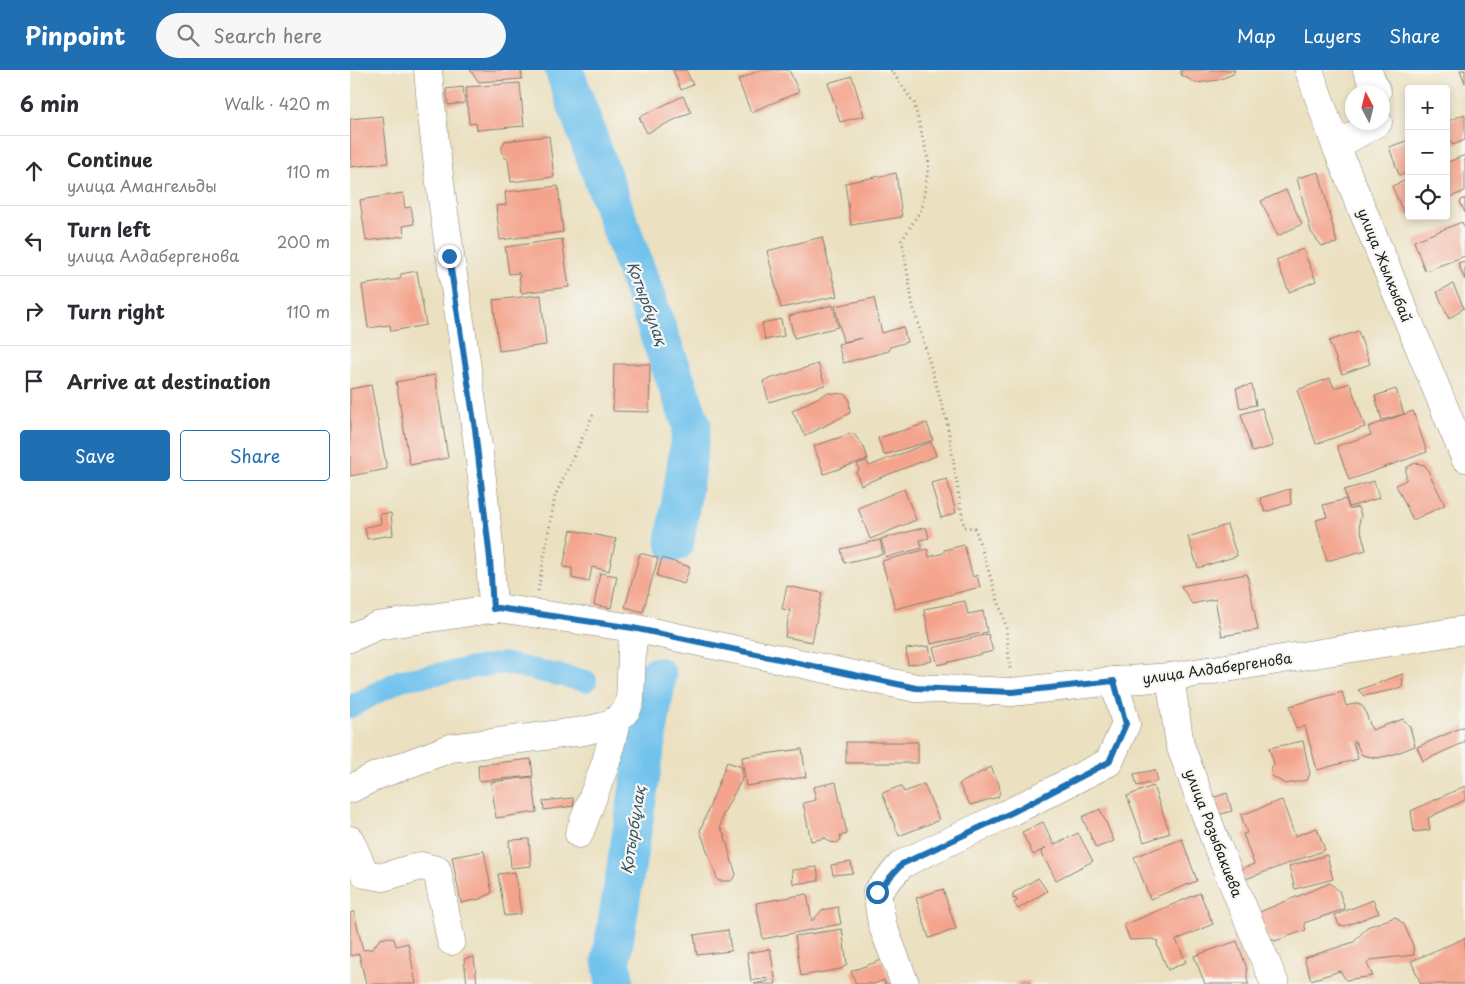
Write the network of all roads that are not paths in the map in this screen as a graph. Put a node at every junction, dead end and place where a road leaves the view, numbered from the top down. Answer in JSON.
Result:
{"nodes":[{"id":1,"x":428,"y":70,"type":"edge"},
{"id":2,"x":1309,"y":70,"type":"edge"},
{"id":3,"x":1368,"y":70,"type":"edge"},
{"id":4,"x":1374,"y":85,"type":"edge"},
{"id":5,"x":1364,"y":130,"type":"edge"},
{"id":6,"x":1336,"y":146,"type":"junction"},
{"id":7,"x":1465,"y":458,"type":"edge"},
{"id":8,"x":493,"y":609,"type":"junction"},
{"id":9,"x":633,"y":628,"type":"junction"},
{"id":10,"x":1465,"y":630,"type":"edge"},
{"id":11,"x":350,"y":638,"type":"edge"},
{"id":12,"x":1170,"y":677,"type":"junction"},
{"id":13,"x":1114,"y":681,"type":"junction"},
{"id":14,"x":617,"y":719,"type":"junction"},
{"id":15,"x":350,"y":789,"type":"edge"},
{"id":16,"x":579,"y":834,"type":"dead end"},
{"id":17,"x":350,"y":840,"type":"edge"},
{"id":18,"x":451,"y":940,"type":"dead end"},
{"id":19,"x":906,"y":984,"type":"edge"},
{"id":20,"x":1275,"y":984,"type":"edge"}],
"edges":[{"from":1,"to":8,"type":"street"},
{"from":2,"to":6,"type":"street","name":"улица Жылкыбай"},
{"from":3,"to":4,"type":"street"},
{"from":5,"to":6,"type":"street"},
{"from":6,"to":7,"type":"street","name":"улица Жылкыбай"},
{"from":8,"to":9,"type":"street","name":"улица Алдабергенова"},
{"from":8,"to":11,"type":"street","name":"улица Алдабергенова"},
{"from":9,"to":13,"type":"street","name":"улица Алдабергенова"},
{"from":9,"to":14,"type":"street"},
{"from":10,"to":12,"type":"street","name":"улица Алдабергенова"},
{"from":12,"to":13,"type":"street","name":"улица Алдабергенова"},
{"from":12,"to":20,"type":"street","name":"улица Розыбакиева"},
{"from":13,"to":19,"type":"street"},
{"from":14,"to":15,"type":"street"},
{"from":14,"to":16,"type":"street"},
{"from":17,"to":18,"type":"street"}]}
